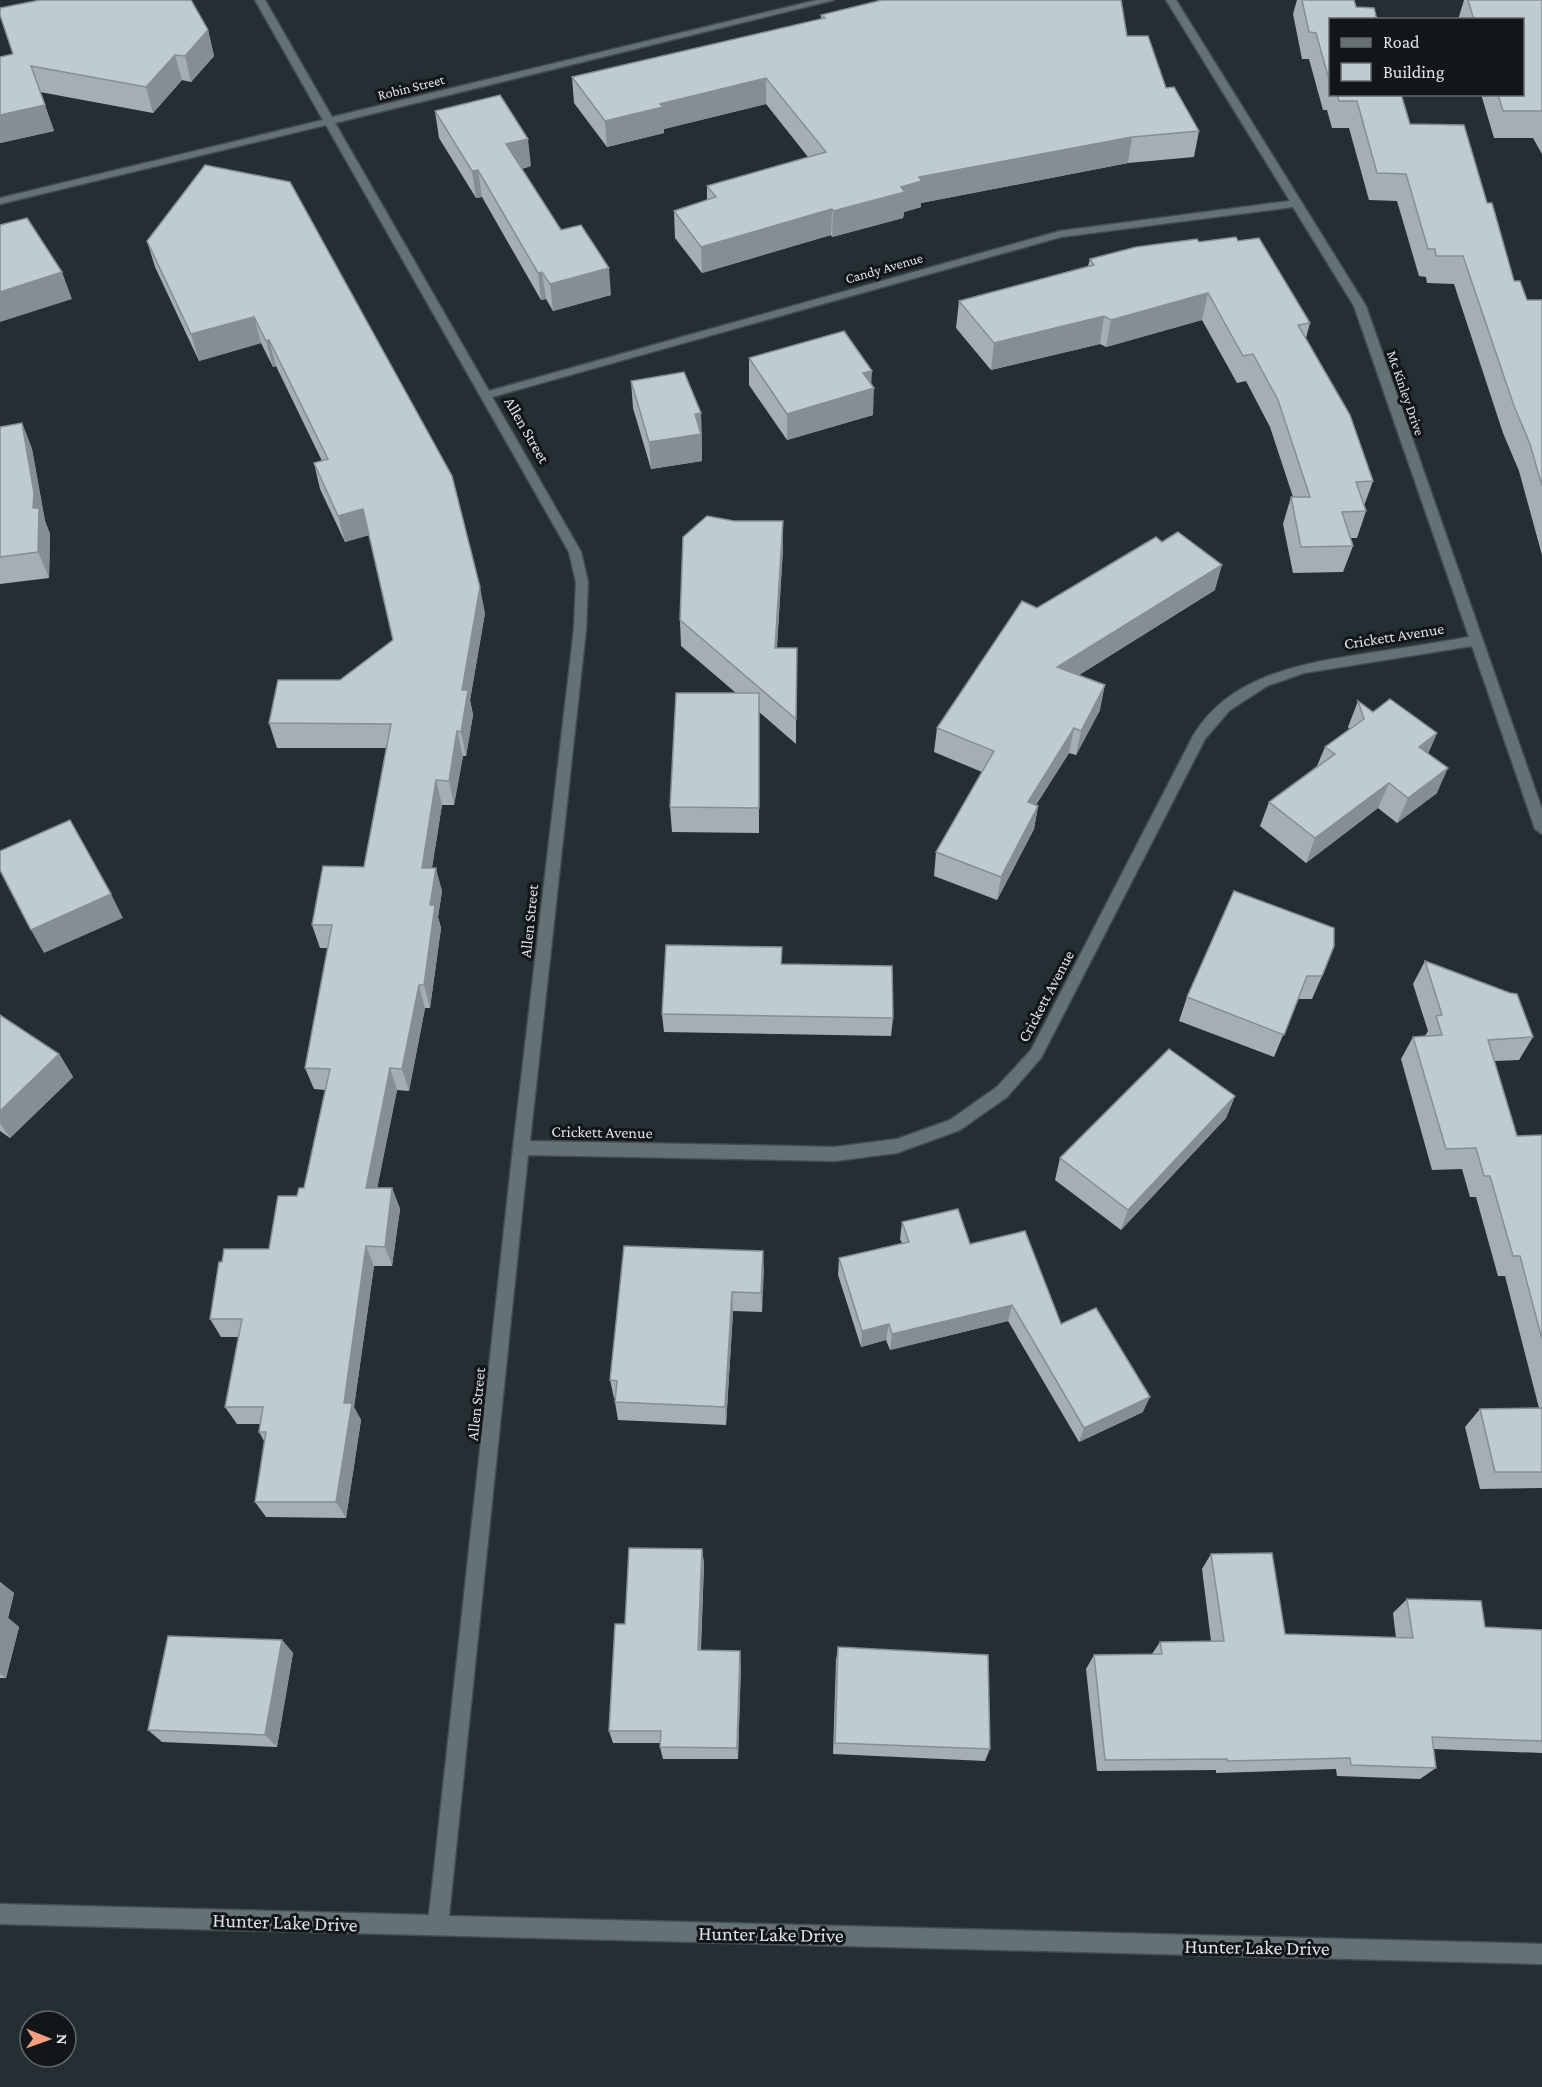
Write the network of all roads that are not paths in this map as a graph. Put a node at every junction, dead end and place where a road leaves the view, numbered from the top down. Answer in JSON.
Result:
{"nodes":[{"id":1,"x":260,"y":0,"type":"edge"},
{"id":2,"x":829,"y":0,"type":"edge"},
{"id":3,"x":1171,"y":0,"type":"edge"},
{"id":4,"x":329,"y":121,"type":"junction"},
{"id":5,"x":0,"y":201,"type":"edge"},
{"id":6,"x":1297,"y":203,"type":"junction"},
{"id":7,"x":487,"y":395,"type":"junction"},
{"id":8,"x":1476,"y":641,"type":"junction"},
{"id":9,"x":1542,"y":829,"type":"edge"},
{"id":10,"x":521,"y":1148,"type":"junction"},
{"id":11,"x":0,"y":1914,"type":"edge"},
{"id":12,"x":438,"y":1926,"type":"junction"},
{"id":13,"x":1542,"y":1954,"type":"edge"}],
"edges":[{"from":1,"to":4,"type":"street","name":"Allen Street"},
{"from":2,"to":4,"type":"street","name":"Robin Street"},
{"from":3,"to":6,"type":"street","name":"Mc Kinley Drive"},
{"from":4,"to":5,"type":"street","name":"Robin Street"},
{"from":4,"to":7,"type":"street","name":"Allen Street"},
{"from":6,"to":7,"type":"street","name":"Candy Avenue"},
{"from":6,"to":8,"type":"street","name":"Mc Kinley Drive"},
{"from":7,"to":10,"type":"street","name":"Allen Street"},
{"from":8,"to":9,"type":"street","name":"Mc Kinley Drive"},
{"from":8,"to":10,"type":"street","name":"Crickett Avenue"},
{"from":10,"to":12,"type":"street","name":"Allen Street"},
{"from":11,"to":12,"type":"street","name":"Hunter Lake Drive"},
{"from":12,"to":13,"type":"street","name":"Hunter Lake Drive"}]}
